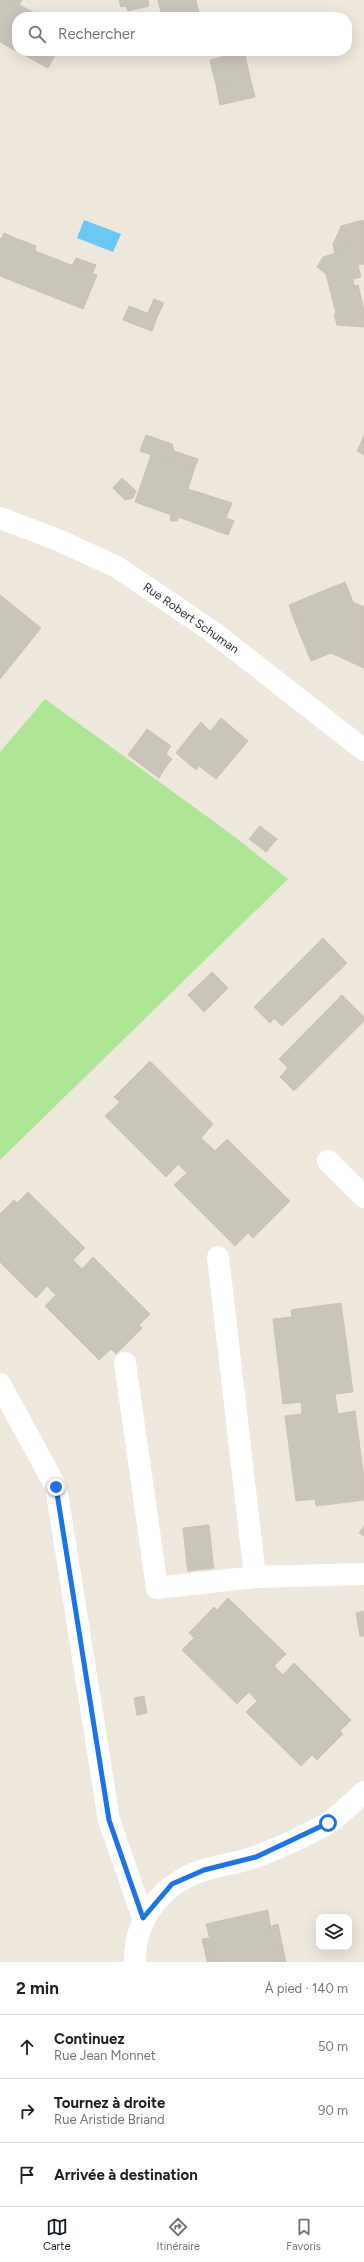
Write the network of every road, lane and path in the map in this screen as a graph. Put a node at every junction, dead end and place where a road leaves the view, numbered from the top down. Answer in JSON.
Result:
{"nodes":[{"id":1,"x":0,"y":518,"type":"edge"},
{"id":2,"x":364,"y":750,"type":"edge"},
{"id":3,"x":328,"y":1161,"type":"dead end"},
{"id":4,"x":364,"y":1197,"type":"edge"},
{"id":5,"x":218,"y":1257,"type":"dead end"},
{"id":6,"x":125,"y":1363,"type":"dead end"},
{"id":7,"x":0,"y":1384,"type":"edge"},
{"id":8,"x":364,"y":1574,"type":"edge"},
{"id":9,"x":255,"y":1577,"type":"junction"},
{"id":10,"x":364,"y":1792,"type":"edge"},
{"id":11,"x":143,"y":1918,"type":"junction"},
{"id":12,"x":135,"y":1962,"type":"edge"}],
"edges":[{"from":1,"to":2,"type":"street","name":"Rue Robert Schuman"},
{"from":3,"to":4,"type":"street"},
{"from":5,"to":9,"type":"street"},
{"from":6,"to":9,"type":"street"},
{"from":7,"to":11,"type":"street"},
{"from":8,"to":9,"type":"street"},
{"from":10,"to":11,"type":"street"},
{"from":11,"to":12,"type":"street"}]}
